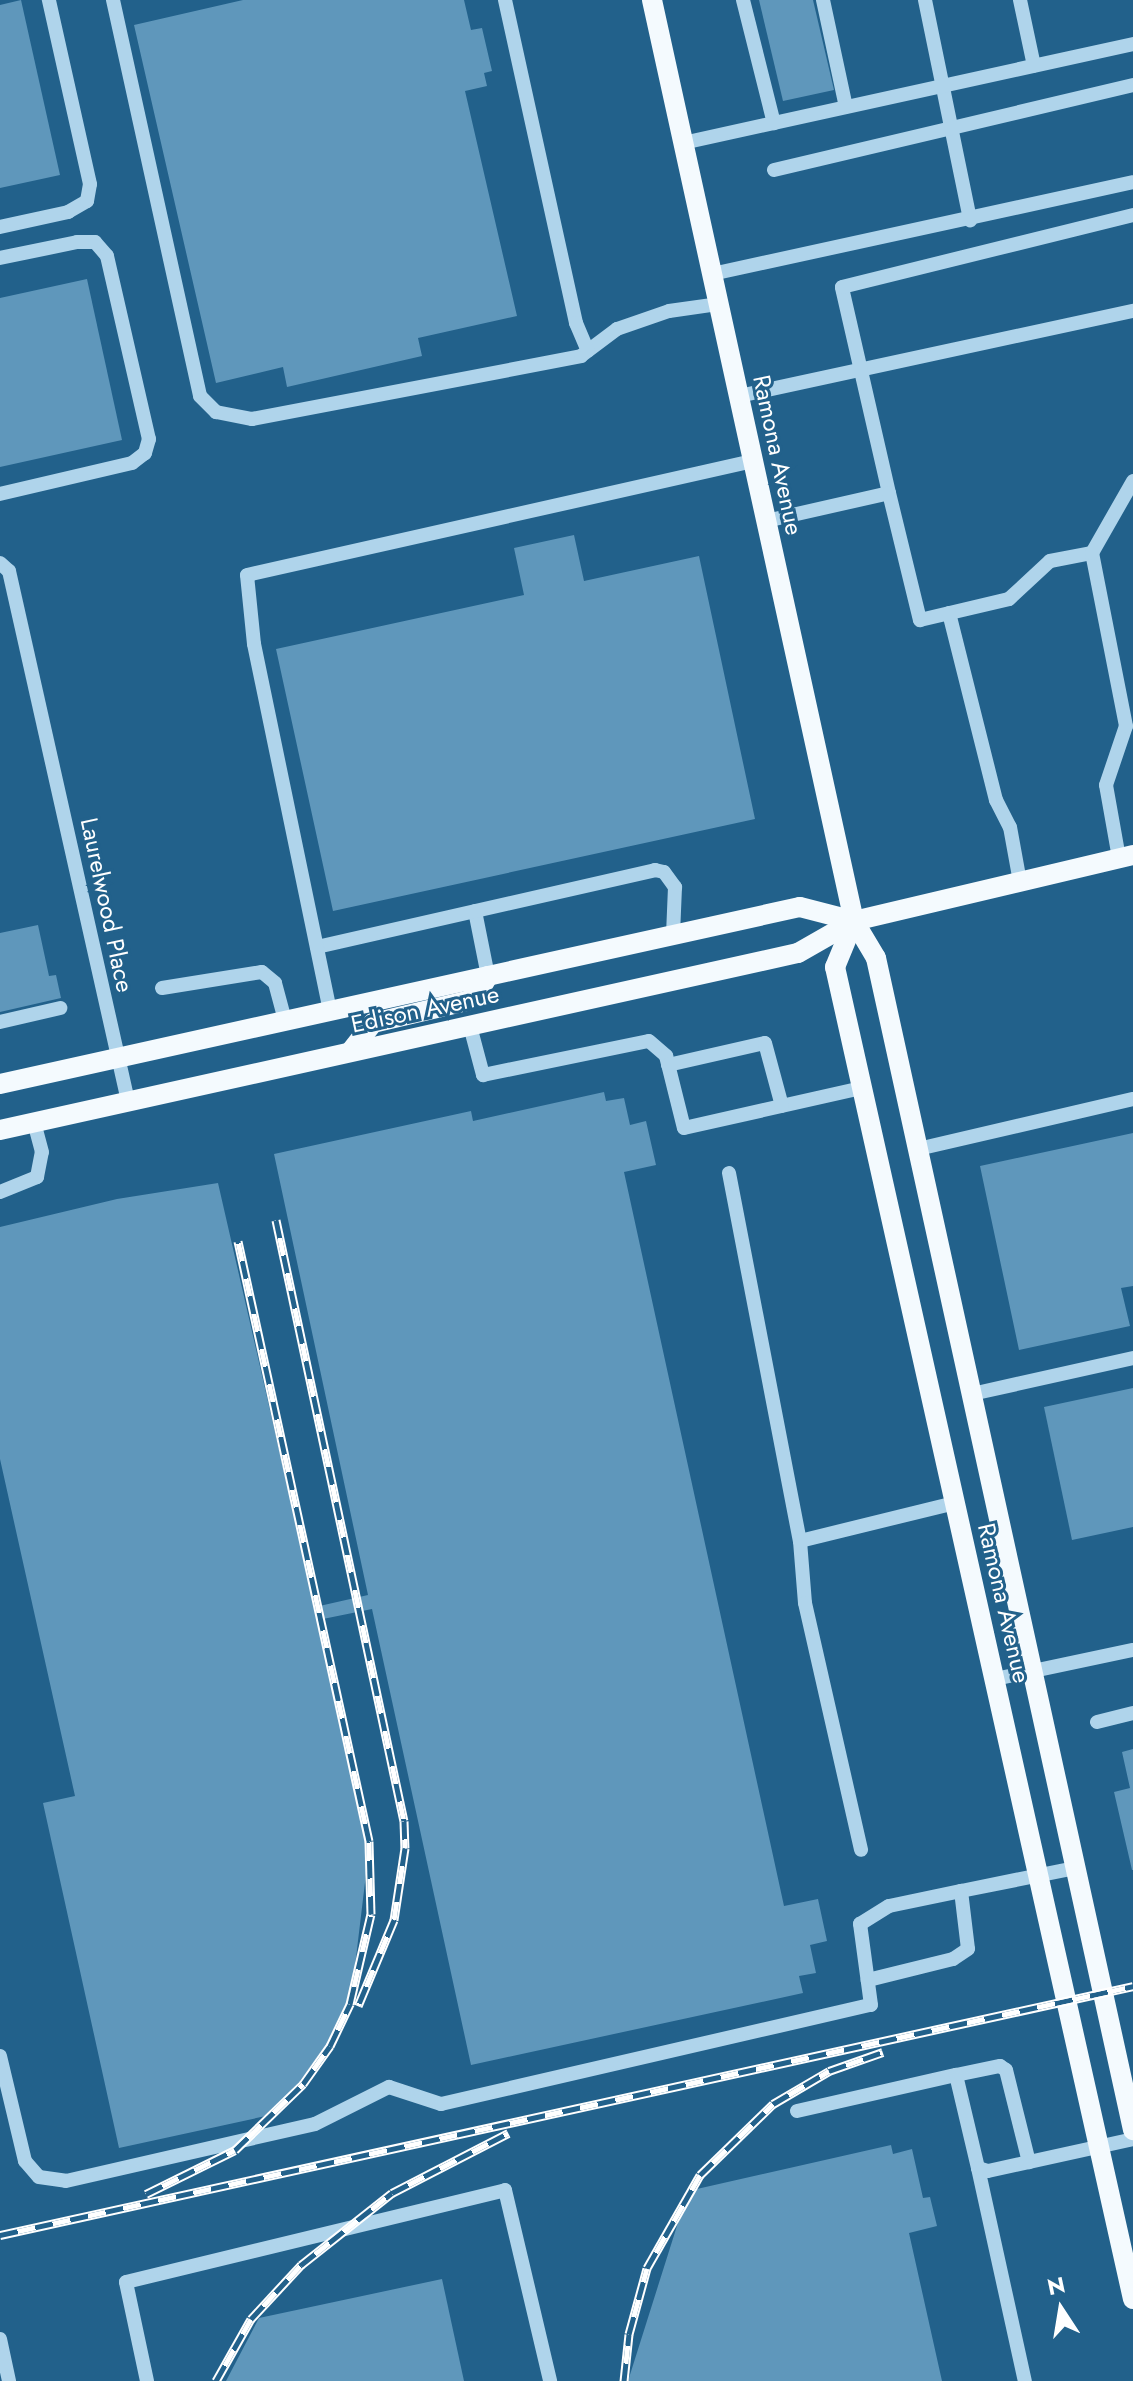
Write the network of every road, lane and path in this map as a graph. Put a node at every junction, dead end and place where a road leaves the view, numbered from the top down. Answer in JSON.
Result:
{"nodes":[{"id":1,"x":49,"y":0,"type":"edge"},
{"id":2,"x":113,"y":0,"type":"edge"},
{"id":3,"x":505,"y":0,"type":"edge"},
{"id":4,"x":652,"y":0,"type":"edge"},
{"id":5,"x":743,"y":0,"type":"edge"},
{"id":6,"x":823,"y":0,"type":"edge"},
{"id":7,"x":925,"y":0,"type":"edge"},
{"id":8,"x":1020,"y":0,"type":"edge"},
{"id":9,"x":1133,"y":44,"type":"edge"},
{"id":10,"x":1034,"y":66,"type":"junction"},
{"id":11,"x":1133,"y":85,"type":"edge"},
{"id":12,"x":941,"y":86,"type":"junction"},
{"id":13,"x":846,"y":107,"type":"junction"},
{"id":14,"x":774,"y":123,"type":"junction"},
{"id":15,"x":952,"y":128,"type":"junction"},
{"id":16,"x":683,"y":143,"type":"junction"},
{"id":17,"x":774,"y":170,"type":"dead end"},
{"id":18,"x":1133,"y":182,"type":"edge"},
{"id":19,"x":1133,"y":215,"type":"edge"},
{"id":20,"x":970,"y":220,"type":"junction"},
{"id":21,"x":0,"y":227,"type":"edge"},
{"id":22,"x":0,"y":258,"type":"edge"},
{"id":23,"x":712,"y":274,"type":"junction"},
{"id":24,"x":718,"y":304,"type":"junction"},
{"id":25,"x":1133,"y":311,"type":"edge"},
{"id":26,"x":588,"y":351,"type":"junction"},
{"id":27,"x":859,"y":370,"type":"junction"},
{"id":28,"x":739,"y":396,"type":"junction"},
{"id":29,"x":753,"y":461,"type":"junction"},
{"id":30,"x":1133,"y":481,"type":"edge"},
{"id":31,"x":889,"y":493,"type":"junction"},
{"id":32,"x":0,"y":494,"type":"edge"},
{"id":33,"x":766,"y":521,"type":"junction"},
{"id":34,"x":1092,"y":553,"type":"junction"},
{"id":35,"x":0,"y":563,"type":"edge"},
{"id":36,"x":949,"y":613,"type":"junction"},
{"id":37,"x":1126,"y":857,"type":"edge"},
{"id":38,"x":1020,"y":882,"type":"junction"},
{"id":39,"x":475,"y":911,"type":"junction"},
{"id":40,"x":854,"y":921,"type":"junction"},
{"id":41,"x":673,"y":935,"type":"junction"},
{"id":42,"x":317,"y":947,"type":"junction"},
{"id":43,"x":488,"y":976,"type":"junction"},
{"id":44,"x":162,"y":988,"type":"dead end"},
{"id":45,"x":60,"y":1008,"type":"dead end"},
{"id":46,"x":330,"y":1011,"type":"junction"},
{"id":47,"x":285,"y":1021,"type":"junction"},
{"id":48,"x":0,"y":1022,"type":"edge"},
{"id":49,"x":470,"y":1026,"type":"junction"},
{"id":50,"x":351,"y":1051,"type":"junction"},
{"id":51,"x":118,"y":1058,"type":"junction"},
{"id":52,"x":668,"y":1065,"type":"junction"},
{"id":53,"x":0,"y":1084,"type":"edge"},
{"id":54,"x":862,"y":1088,"type":"junction"},
{"id":55,"x":1133,"y":1099,"type":"edge"},
{"id":56,"x":128,"y":1101,"type":"junction"},
{"id":57,"x":782,"y":1106,"type":"junction"},
{"id":58,"x":34,"y":1122,"type":"junction"},
{"id":59,"x":0,"y":1130,"type":"edge"},
{"id":60,"x":918,"y":1149,"type":"junction"},
{"id":61,"x":729,"y":1173,"type":"dead end"},
{"id":62,"x":0,"y":1192,"type":"edge"},
{"id":63,"x":1133,"y":1358,"type":"edge"},
{"id":64,"x":972,"y":1394,"type":"junction"},
{"id":65,"x":955,"y":1503,"type":"junction"},
{"id":66,"x":800,"y":1541,"type":"junction"},
{"id":67,"x":1133,"y":1650,"type":"edge"},
{"id":68,"x":1032,"y":1672,"type":"junction"},
{"id":69,"x":995,"y":1679,"type":"junction"},
{"id":70,"x":1133,"y":1713,"type":"edge"},
{"id":71,"x":1097,"y":1722,"type":"dead end"},
{"id":72,"x":861,"y":1850,"type":"dead end"},
{"id":73,"x":1075,"y":1868,"type":"junction"},
{"id":74,"x":1038,"y":1876,"type":"junction"},
{"id":75,"x":961,"y":1891,"type":"junction"},
{"id":76,"x":868,"y":1980,"type":"junction"},
{"id":77,"x":0,"y":2056,"type":"edge"},
{"id":78,"x":956,"y":2075,"type":"junction"},
{"id":79,"x":797,"y":2111,"type":"dead end"},
{"id":80,"x":1133,"y":2130,"type":"edge"},
{"id":81,"x":1133,"y":2139,"type":"edge"},
{"id":82,"x":1099,"y":2147,"type":"junction"},
{"id":83,"x":1029,"y":2162,"type":"junction"},
{"id":84,"x":978,"y":2168,"type":"junction"},
{"id":85,"x":1133,"y":2299,"type":"edge"},
{"id":86,"x":0,"y":2339,"type":"edge"},
{"id":87,"x":9,"y":2381,"type":"edge"},
{"id":88,"x":147,"y":2381,"type":"edge"},
{"id":89,"x":550,"y":2381,"type":"edge"},
{"id":90,"x":1025,"y":2381,"type":"edge"}],
"edges":[{"from":1,"to":21,"type":"street"},
{"from":2,"to":26,"type":"street"},
{"from":3,"to":26,"type":"street"},
{"from":4,"to":16,"type":"main road","name":"Ramona Avenue"},
{"from":5,"to":14,"type":"street"},
{"from":6,"to":13,"type":"street"},
{"from":7,"to":12,"type":"street"},
{"from":8,"to":10,"type":"street"},
{"from":9,"to":10,"type":"street"},
{"from":10,"to":12,"type":"street"},
{"from":11,"to":15,"type":"street"},
{"from":12,"to":13,"type":"street"},
{"from":12,"to":15,"type":"street"},
{"from":13,"to":14,"type":"street"},
{"from":14,"to":16,"type":"street"},
{"from":15,"to":17,"type":"street"},
{"from":15,"to":20,"type":"street"},
{"from":16,"to":23,"type":"main road","name":"Ramona Avenue"},
{"from":18,"to":20,"type":"street"},
{"from":19,"to":27,"type":"street"},
{"from":20,"to":23,"type":"street"},
{"from":22,"to":32,"type":"street"},
{"from":23,"to":24,"type":"main road","name":"Ramona Avenue"},
{"from":24,"to":26,"type":"street"},
{"from":24,"to":28,"type":"main road","name":"Ramona Avenue"},
{"from":25,"to":27,"type":"street"},
{"from":27,"to":28,"type":"street"},
{"from":27,"to":31,"type":"street"},
{"from":28,"to":29,"type":"main road","name":"Ramona Avenue"},
{"from":29,"to":33,"type":"main road","name":"Ramona Avenue"},
{"from":29,"to":42,"type":"street"},
{"from":30,"to":34,"type":"street"},
{"from":31,"to":33,"type":"street"},
{"from":31,"to":36,"type":"street"},
{"from":33,"to":40,"type":"main road","name":"Ramona Avenue"},
{"from":34,"to":36,"type":"street"},
{"from":34,"to":37,"type":"street"},
{"from":35,"to":51,"type":"street","name":"Laurelwood Place"},
{"from":36,"to":38,"type":"street"},
{"from":37,"to":38,"type":"main road","name":"Edison Avenue"},
{"from":38,"to":40,"type":"main road","name":"Edison Avenue"},
{"from":39,"to":41,"type":"street"},
{"from":39,"to":42,"type":"street"},
{"from":39,"to":43,"type":"street"},
{"from":40,"to":41,"type":"main road","name":"Edison Avenue"},
{"from":40,"to":49,"type":"main road","name":"Edison Avenue"},
{"from":40,"to":54,"type":"main road","name":"Ramona Avenue"},
{"from":40,"to":60,"type":"main road","name":"Ramona Avenue"},
{"from":41,"to":43,"type":"main road","name":"Edison Avenue"},
{"from":42,"to":46,"type":"street"},
{"from":43,"to":46,"type":"main road","name":"Edison Avenue"},
{"from":43,"to":50,"type":"main road"},
{"from":44,"to":47,"type":"street"},
{"from":45,"to":48,"type":"street"},
{"from":46,"to":47,"type":"main road","name":"Edison Avenue"},
{"from":47,"to":51,"type":"main road","name":"Edison Avenue"},
{"from":49,"to":50,"type":"main road","name":"Edison Avenue"},
{"from":49,"to":52,"type":"street"},
{"from":50,"to":56,"type":"main road","name":"Edison Avenue"},
{"from":51,"to":53,"type":"main road","name":"Edison Avenue"},
{"from":51,"to":56,"type":"street","name":"Laurelwood Place"},
{"from":52,"to":57,"type":"street"},
{"from":52,"to":57,"type":"street"},
{"from":54,"to":57,"type":"street"},
{"from":54,"to":65,"type":"main road","name":"Ramona Avenue"},
{"from":55,"to":60,"type":"street"},
{"from":56,"to":58,"type":"main road","name":"Edison Avenue"},
{"from":58,"to":59,"type":"main road","name":"Edison Avenue"},
{"from":58,"to":62,"type":"street"},
{"from":60,"to":64,"type":"main road","name":"Ramona Avenue"},
{"from":61,"to":66,"type":"street"},
{"from":63,"to":64,"type":"street"},
{"from":64,"to":68,"type":"main road","name":"Ramona Avenue"},
{"from":65,"to":66,"type":"street"},
{"from":65,"to":69,"type":"main road","name":"Ramona Avenue"},
{"from":66,"to":72,"type":"street"},
{"from":67,"to":68,"type":"street"},
{"from":68,"to":69,"type":"street"},
{"from":68,"to":73,"type":"main road","name":"Ramona Avenue"},
{"from":69,"to":74,"type":"main road","name":"Ramona Avenue"},
{"from":70,"to":71,"type":"street"},
{"from":73,"to":74,"type":"street"},
{"from":73,"to":80,"type":"main road","name":"Ramona Avenue"},
{"from":74,"to":75,"type":"street"},
{"from":74,"to":82,"type":"main road","name":"Ramona Avenue"},
{"from":75,"to":76,"type":"street"},
{"from":75,"to":76,"type":"street"},
{"from":76,"to":77,"type":"street"},
{"from":78,"to":79,"type":"street"},
{"from":78,"to":83,"type":"street"},
{"from":78,"to":84,"type":"street"},
{"from":81,"to":82,"type":"street"},
{"from":82,"to":83,"type":"street"},
{"from":82,"to":85,"type":"main road","name":"Ramona Avenue"},
{"from":83,"to":84,"type":"street"},
{"from":84,"to":90,"type":"street"},
{"from":86,"to":87,"type":"street"},
{"from":88,"to":89,"type":"street"}]}
